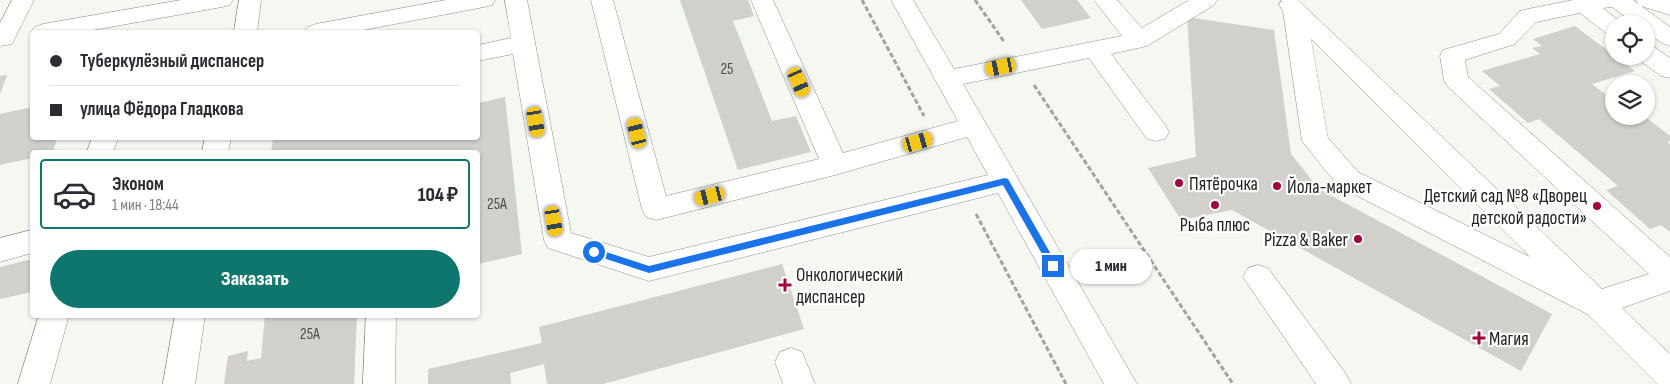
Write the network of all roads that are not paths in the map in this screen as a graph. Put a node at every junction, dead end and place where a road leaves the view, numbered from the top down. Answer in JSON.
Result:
{"nodes":[{"id":1,"x":23,"y":0,"type":"edge"},
{"id":2,"x":222,"y":0,"type":"edge"},
{"id":3,"x":250,"y":0,"type":"edge"},
{"id":4,"x":484,"y":0,"type":"edge"},
{"id":5,"x":516,"y":0,"type":"edge"},
{"id":6,"x":602,"y":0,"type":"edge"},
{"id":7,"x":762,"y":0,"type":"edge"},
{"id":8,"x":902,"y":0,"type":"edge"},
{"id":9,"x":1105,"y":0,"type":"edge"},
{"id":10,"x":1206,"y":0,"type":"edge"},
{"id":11,"x":1610,"y":0,"type":"edge"},
{"id":12,"x":1618,"y":0,"type":"edge"},
{"id":13,"x":1647,"y":0,"type":"edge"},
{"id":14,"x":1290,"y":4,"type":"edge"},
{"id":15,"x":1584,"y":5,"type":"junction"},
{"id":16,"x":1670,"y":8,"type":"edge"},
{"id":17,"x":1605,"y":21,"type":"edge"},
{"id":18,"x":138,"y":24,"type":"edge"},
{"id":19,"x":67,"y":30,"type":"edge"},
{"id":20,"x":246,"y":30,"type":"edge"},
{"id":21,"x":326,"y":30,"type":"edge"},
{"id":22,"x":30,"y":34,"type":"edge"},
{"id":23,"x":1669,"y":37,"type":"edge"},
{"id":24,"x":2,"y":40,"type":"edge"},
{"id":25,"x":1139,"y":40,"type":"junction"},
{"id":26,"x":522,"y":44,"type":"junction"},
{"id":27,"x":1094,"y":48,"type":"junction"},
{"id":28,"x":480,"y":53,"type":"edge"},
{"id":29,"x":1655,"y":59,"type":"edge"},
{"id":30,"x":1670,"y":70,"type":"edge"},
{"id":31,"x":947,"y":79,"type":"junction"},
{"id":32,"x":974,"y":126,"type":"junction"},
{"id":33,"x":1156,"y":132,"type":"dead end"},
{"id":34,"x":835,"y":165,"type":"junction"},
{"id":35,"x":1005,"y":181,"type":"junction"},
{"id":36,"x":30,"y":242,"type":"edge"},
{"id":37,"x":0,"y":250,"type":"edge"},
{"id":38,"x":1258,"y":277,"type":"dead end"},
{"id":39,"x":1670,"y":277,"type":"edge"},
{"id":40,"x":1596,"y":304,"type":"junction"},
{"id":41,"x":53,"y":318,"type":"edge"},
{"id":42,"x":190,"y":318,"type":"edge"},
{"id":43,"x":381,"y":318,"type":"edge"},
{"id":44,"x":1670,"y":375,"type":"edge"},
{"id":45,"x":34,"y":384,"type":"edge"},
{"id":46,"x":179,"y":384,"type":"edge"},
{"id":47,"x":379,"y":384,"type":"edge"},
{"id":48,"x":1121,"y":384,"type":"edge"},
{"id":49,"x":1335,"y":384,"type":"edge"}],
"edges":[{"from":1,"to":24,"type":"street"},
{"from":2,"to":18,"type":"street"},
{"from":3,"to":20,"type":"street"},
{"from":4,"to":21,"type":"street"},
{"from":5,"to":26,"type":"street"},
{"from":6,"to":34,"type":"street"},
{"from":7,"to":34,"type":"street"},
{"from":8,"to":31,"type":"street"},
{"from":9,"to":25,"type":"street"},
{"from":10,"to":25,"type":"street"},
{"from":11,"to":15,"type":"street"},
{"from":12,"to":23,"type":"street"},
{"from":13,"to":16,"type":"street"},
{"from":14,"to":40,"type":"street"},
{"from":14,"to":40,"type":"street"},
{"from":15,"to":17,"type":"street"},
{"from":15,"to":39,"type":"street"},
{"from":18,"to":19,"type":"street"},
{"from":22,"to":24,"type":"street"},
{"from":25,"to":27,"type":"street"},
{"from":26,"to":28,"type":"street"},
{"from":26,"to":35,"type":"street"},
{"from":27,"to":31,"type":"street"},
{"from":27,"to":33,"type":"street"},
{"from":29,"to":30,"type":"street"},
{"from":31,"to":32,"type":"street"},
{"from":32,"to":34,"type":"street"},
{"from":32,"to":35,"type":"street"},
{"from":35,"to":48,"type":"street"},
{"from":36,"to":37,"type":"street"},
{"from":38,"to":49,"type":"street"},
{"from":39,"to":40,"type":"street"},
{"from":40,"to":44,"type":"street"},
{"from":41,"to":45,"type":"street"},
{"from":42,"to":46,"type":"street"},
{"from":43,"to":47,"type":"street"}]}
